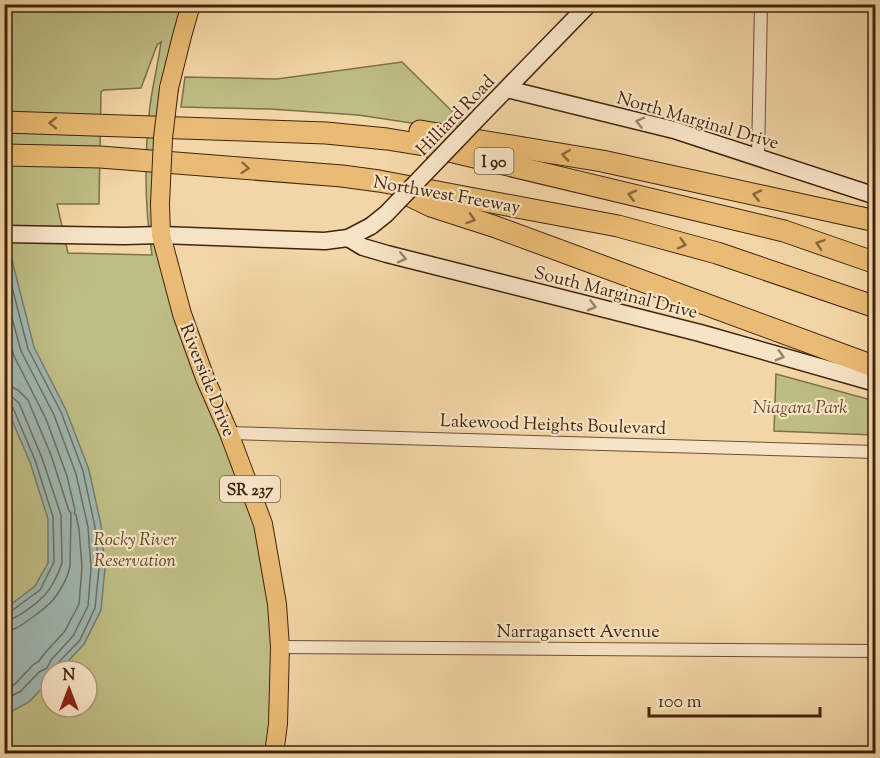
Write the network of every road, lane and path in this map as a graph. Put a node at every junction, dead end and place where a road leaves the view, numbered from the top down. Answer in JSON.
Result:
{"nodes":[{"id":1,"x":191,"y":4,"type":"edge"},
{"id":2,"x":589,"y":4,"type":"edge"},
{"id":3,"x":761,"y":4,"type":"edge"},
{"id":4,"x":507,"y":89,"type":"junction"},
{"id":5,"x":4,"y":122,"type":"edge"},
{"id":6,"x":130,"y":126,"type":"junction"},
{"id":7,"x":4,"y":155,"type":"edge"},
{"id":8,"x":758,"y":157,"type":"junction"},
{"id":9,"x":379,"y":181,"type":"junction"},
{"id":10,"x":876,"y":196,"type":"edge"},
{"id":11,"x":876,"y":221,"type":"edge"},
{"id":12,"x":4,"y":234,"type":"edge"},
{"id":13,"x":161,"y":235,"type":"junction"},
{"id":14,"x":348,"y":238,"type":"junction"},
{"id":15,"x":876,"y":263,"type":"edge"},
{"id":16,"x":876,"y":307,"type":"edge"},
{"id":17,"x":876,"y":367,"type":"edge"},
{"id":18,"x":876,"y":382,"type":"edge"},
{"id":19,"x":229,"y":433,"type":"junction"},
{"id":20,"x":876,"y":452,"type":"edge"},
{"id":21,"x":280,"y":647,"type":"junction"},
{"id":22,"x":876,"y":651,"type":"edge"},
{"id":23,"x":274,"y":753,"type":"edge"}],
"edges":[{"from":1,"to":13,"type":"main road","name":"Riverside Drive","number":"SR 237","bridge":true},
{"from":2,"to":4,"type":"main road","name":"Hilliard Road"},
{"from":3,"to":8,"type":"street"},
{"from":8,"to":4,"type":"main road","name":"North Marginal Drive","one_way":true},
{"from":4,"to":14,"type":"main road","name":"Hilliard Road","bridge":true},
{"from":6,"to":5,"type":"highway","number":"I 90","one_way":true},
{"from":11,"to":6,"type":"highway","one_way":true},
{"from":15,"to":6,"type":"highway","number":"I 90","one_way":true},
{"from":7,"to":9,"type":"highway","name":"Northwest Freeway","number":"I 90","one_way":true},
{"from":8,"to":10,"type":"main road","name":"North Marginal Drive"},
{"from":9,"to":16,"type":"highway","name":"Northwest Freeway","number":"I 90","one_way":true},
{"from":9,"to":17,"type":"highway","one_way":true},
{"from":12,"to":13,"type":"main road","name":"Hilliard Road"},
{"from":13,"to":14,"type":"main road","name":"Hilliard Road"},
{"from":13,"to":19,"type":"main road","name":"Riverside Drive","number":"SR 237"},
{"from":14,"to":18,"type":"main road","name":"South Marginal Drive","one_way":true},
{"from":19,"to":20,"type":"street","name":"Lakewood Heights Boulevard"},
{"from":19,"to":21,"type":"main road","name":"Riverside Drive","number":"SR 237"},
{"from":21,"to":22,"type":"street","name":"Narragansett Avenue"},
{"from":21,"to":23,"type":"main road","name":"Riverside Drive","number":"SR 237"}]}
